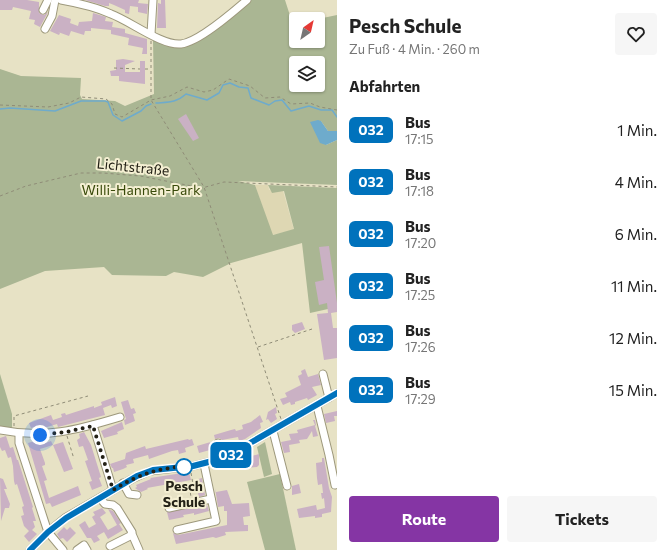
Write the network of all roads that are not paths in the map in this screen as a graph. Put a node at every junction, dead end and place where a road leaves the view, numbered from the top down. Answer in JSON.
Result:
{"nodes":[{"id":1,"x":48,"y":0,"type":"edge"},
{"id":2,"x":55,"y":0,"type":"edge"},
{"id":3,"x":61,"y":0,"type":"edge"},
{"id":4,"x":153,"y":0,"type":"edge"},
{"id":5,"x":247,"y":0,"type":"edge"},
{"id":6,"x":80,"y":2,"type":"edge"},
{"id":7,"x":43,"y":10,"type":"dead end"},
{"id":8,"x":46,"y":29,"type":"dead end"},
{"id":9,"x":152,"y":34,"type":"junction"},
{"id":10,"x":323,"y":374,"type":"dead end"},
{"id":11,"x":337,"y":393,"type":"edge"},
{"id":12,"x":330,"y":398,"type":"junction"},
{"id":13,"x":317,"y":406,"type":"junction"},
{"id":14,"x":120,"y":417,"type":"dead end"},
{"id":15,"x":93,"y":426,"type":"junction"},
{"id":16,"x":0,"y":430,"type":"edge"},
{"id":17,"x":273,"y":431,"type":"junction"},
{"id":18,"x":16,"y":433,"type":"junction"},
{"id":19,"x":218,"y":443,"type":"dead end"},
{"id":20,"x":223,"y":458,"type":"junction"},
{"id":21,"x":204,"y":464,"type":"junction"},
{"id":22,"x":123,"y":484,"type":"junction"},
{"id":23,"x":335,"y":485,"type":"dead end"},
{"id":24,"x":287,"y":486,"type":"dead end"},
{"id":25,"x":113,"y":490,"type":"junction"},
{"id":26,"x":137,"y":495,"type":"dead end"},
{"id":27,"x":100,"y":498,"type":"junction"},
{"id":28,"x":214,"y":500,"type":"junction"},
{"id":29,"x":169,"y":508,"type":"dead end"},
{"id":30,"x":177,"y":530,"type":"dead end"},
{"id":31,"x":48,"y":532,"type":"junction"},
{"id":32,"x":132,"y":534,"type":"junction"},
{"id":33,"x":110,"y":546,"type":"dead end"},
{"id":34,"x":34,"y":549,"type":"edge"},
{"id":35,"x":63,"y":550,"type":"edge"},
{"id":36,"x":77,"y":550,"type":"edge"},
{"id":37,"x":87,"y":550,"type":"edge"},
{"id":38,"x":139,"y":550,"type":"edge"}],
"edges":[{"from":1,"to":7,"type":"street"},
{"from":2,"to":8,"type":"street"},
{"from":3,"to":6,"type":"street"},
{"from":4,"to":9,"type":"street"},
{"from":5,"to":9,"type":"street"},
{"from":6,"to":9,"type":"street"},
{"from":10,"to":12,"type":"street"},
{"from":11,"to":12,"type":"street"},
{"from":12,"to":13,"type":"street"},
{"from":13,"to":17,"type":"street"},
{"from":13,"to":23,"type":"street"},
{"from":14,"to":15,"type":"street"},
{"from":15,"to":18,"type":"street"},
{"from":15,"to":25,"type":"street"},
{"from":16,"to":18,"type":"street"},
{"from":17,"to":20,"type":"street"},
{"from":17,"to":24,"type":"street"},
{"from":18,"to":31,"type":"street"},
{"from":19,"to":20,"type":"street"},
{"from":20,"to":21,"type":"street"},
{"from":21,"to":22,"type":"street"},
{"from":21,"to":28,"type":"street"},
{"from":22,"to":25,"type":"street"},
{"from":22,"to":26,"type":"street"},
{"from":25,"to":27,"type":"street"},
{"from":27,"to":31,"type":"street"},
{"from":27,"to":32,"type":"street"},
{"from":28,"to":29,"type":"street"},
{"from":28,"to":30,"type":"street"},
{"from":31,"to":34,"type":"street"},
{"from":31,"to":35,"type":"street"},
{"from":32,"to":33,"type":"street"},
{"from":32,"to":38,"type":"street"},
{"from":36,"to":37,"type":"street"}]}
